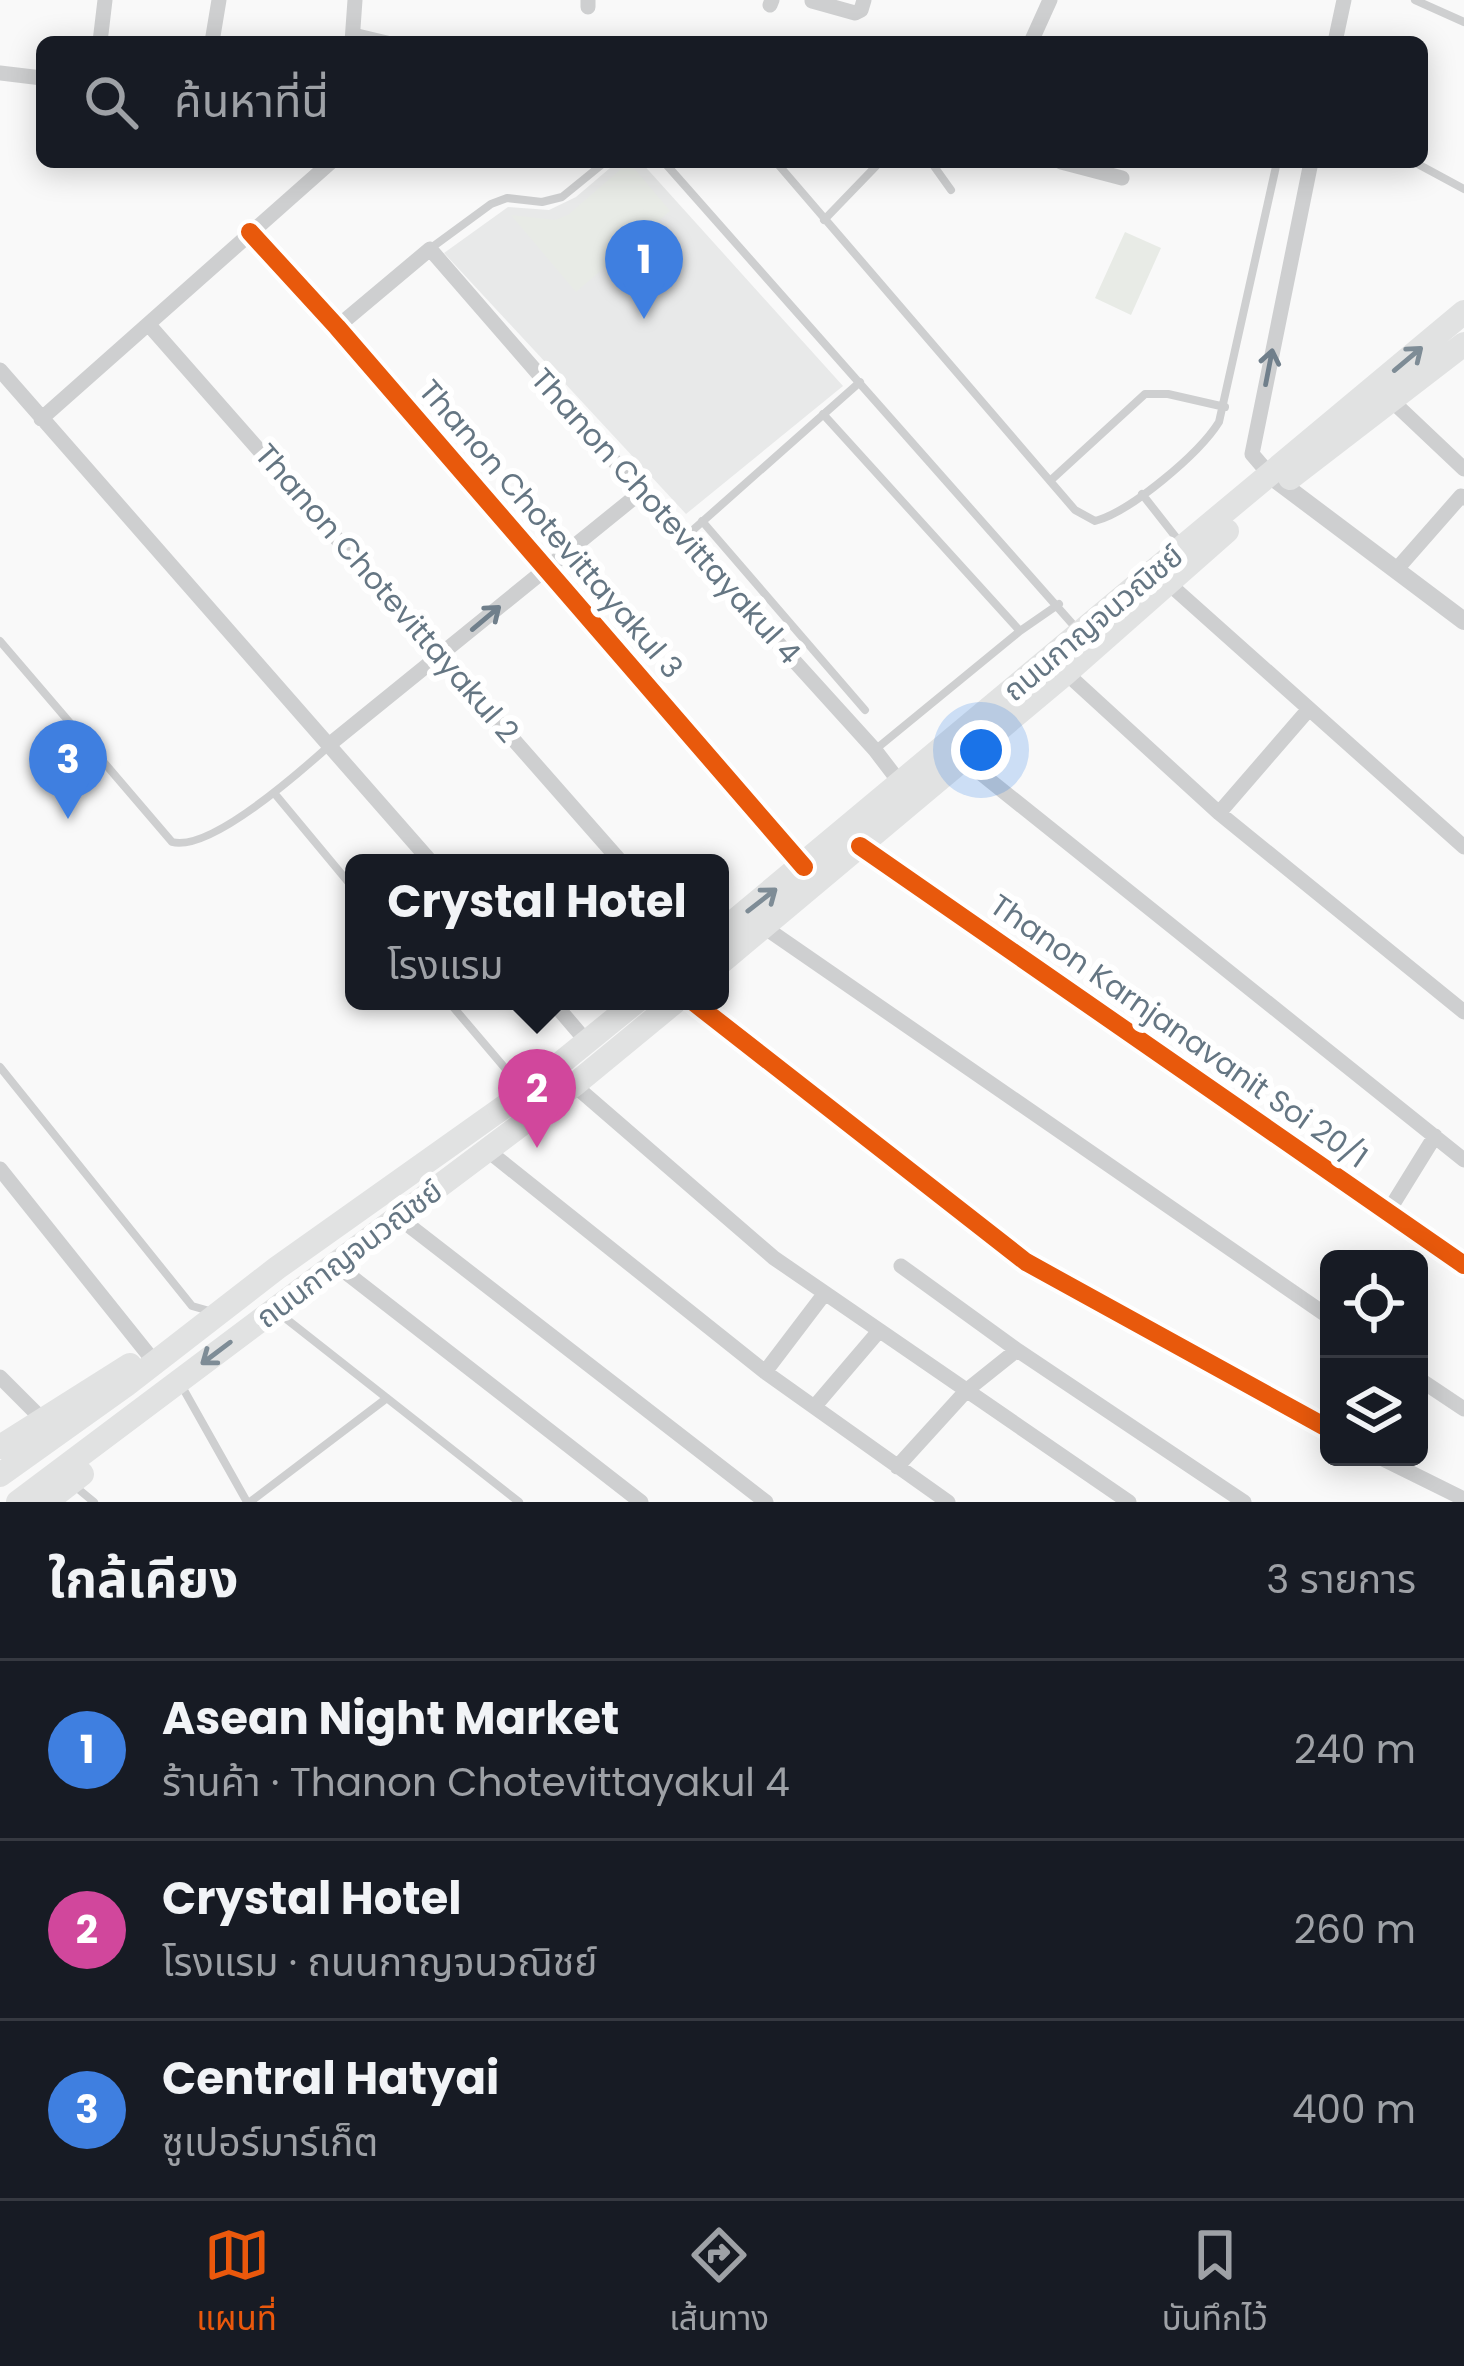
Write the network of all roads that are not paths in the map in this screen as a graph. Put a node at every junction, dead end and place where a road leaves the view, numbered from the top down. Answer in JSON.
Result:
{"nodes":[{"id":1,"x":105,"y":0,"type":"edge"},
{"id":2,"x":219,"y":0,"type":"edge"},
{"id":3,"x":355,"y":0,"type":"edge"},
{"id":4,"x":864,"y":0,"type":"edge"},
{"id":5,"x":1050,"y":0,"type":"edge"},
{"id":6,"x":1343,"y":0,"type":"edge"},
{"id":7,"x":1415,"y":0,"type":"edge"},
{"id":8,"x":812,"y":1,"type":"edge"},
{"id":9,"x":1464,"y":22,"type":"edge"},
{"id":10,"x":101,"y":36,"type":"edge"},
{"id":11,"x":213,"y":36,"type":"edge"},
{"id":12,"x":353,"y":36,"type":"edge"},
{"id":13,"x":1034,"y":36,"type":"edge"},
{"id":14,"x":1336,"y":36,"type":"edge"},
{"id":15,"x":0,"y":73,"type":"edge"},
{"id":16,"x":36,"y":77,"type":"edge"},
{"id":17,"x":325,"y":168,"type":"edge"},
{"id":18,"x":598,"y":168,"type":"edge"},
{"id":19,"x":669,"y":168,"type":"edge"},
{"id":20,"x":781,"y":168,"type":"edge"},
{"id":21,"x":874,"y":168,"type":"edge"},
{"id":22,"x":936,"y":168,"type":"edge"},
{"id":23,"x":1084,"y":168,"type":"edge"},
{"id":24,"x":1276,"y":168,"type":"edge"},
{"id":25,"x":1310,"y":168,"type":"edge"},
{"id":26,"x":1425,"y":168,"type":"edge"},
{"id":27,"x":1123,"y":178,"type":"dead end"},
{"id":28,"x":1464,"y":189,"type":"edge"},
{"id":29,"x":952,"y":190,"type":"dead end"},
{"id":30,"x":824,"y":220,"type":"junction"},
{"id":31,"x":250,"y":232,"type":"junction"},
{"id":32,"x":430,"y":249,"type":"junction"},
{"id":33,"x":1464,"y":312,"type":"edge"},
{"id":34,"x":149,"y":325,"type":"junction"},
{"id":35,"x":337,"y":327,"type":"junction"},
{"id":36,"x":1464,"y":344,"type":"edge"},
{"id":37,"x":0,"y":370,"type":"edge"},
{"id":38,"x":860,"y":382,"type":"junction"},
{"id":39,"x":1391,"y":400,"type":"junction"},
{"id":40,"x":1226,"y":407,"type":"junction"},
{"id":41,"x":824,"y":414,"type":"junction"},
{"id":42,"x":41,"y":418,"type":"junction"},
{"id":43,"x":1464,"y":469,"type":"edge"},
{"id":44,"x":1276,"y":480,"type":"junction"},
{"id":45,"x":1050,"y":481,"type":"junction"},
{"id":46,"x":641,"y":492,"type":"junction"},
{"id":47,"x":1142,"y":494,"type":"junction"},
{"id":48,"x":1464,"y":498,"type":"edge"},
{"id":49,"x":702,"y":521,"type":"junction"},
{"id":50,"x":683,"y":538,"type":"junction"},
{"id":51,"x":1183,"y":546,"type":"junction"},
{"id":52,"x":545,"y":568,"type":"junction"},
{"id":53,"x":1396,"y":570,"type":"junction"},
{"id":54,"x":1167,"y":582,"type":"junction"},
{"id":55,"x":1059,"y":604,"type":"junction"},
{"id":56,"x":1464,"y":621,"type":"edge"},
{"id":57,"x":1020,"y":631,"type":"junction"},
{"id":58,"x":1078,"y":631,"type":"junction"},
{"id":59,"x":0,"y":641,"type":"edge"},
{"id":60,"x":442,"y":655,"type":"junction"},
{"id":61,"x":1066,"y":673,"type":"junction"},
{"id":62,"x":1309,"y":709,"type":"junction"},
{"id":63,"x":865,"y":710,"type":"dead end"},
{"id":64,"x":330,"y":744,"type":"junction"},
{"id":65,"x":875,"y":750,"type":"junction"},
{"id":66,"x":963,"y":759,"type":"junction"},
{"id":67,"x":901,"y":784,"type":"junction"},
{"id":68,"x":275,"y":794,"type":"junction"},
{"id":69,"x":1219,"y":813,"type":"junction"},
{"id":70,"x":860,"y":846,"type":"junction"},
{"id":71,"x":1464,"y":847,"type":"edge"},
{"id":72,"x":424,"y":854,"type":"edge"},
{"id":73,"x":614,"y":854,"type":"edge"},
{"id":74,"x":812,"y":873,"type":"junction"},
{"id":75,"x":345,"y":878,"type":"edge"},
{"id":76,"x":729,"y":927,"type":"edge"},
{"id":77,"x":764,"y":927,"type":"junction"},
{"id":78,"x":729,"y":956,"type":"edge"},
{"id":79,"x":456,"y":1010,"type":"edge"},
{"id":80,"x":560,"y":1010,"type":"edge"},
{"id":81,"x":626,"y":1010,"type":"edge"},
{"id":82,"x":665,"y":1010,"type":"edge"},
{"id":83,"x":704,"y":1010,"type":"edge"},
{"id":84,"x":1464,"y":1012,"type":"edge"},
{"id":85,"x":587,"y":1042,"type":"junction"},
{"id":86,"x":0,"y":1067,"type":"edge"},
{"id":87,"x":574,"y":1085,"type":"junction"},
{"id":88,"x":525,"y":1092,"type":"junction"},
{"id":89,"x":1435,"y":1136,"type":"junction"},
{"id":90,"x":487,"y":1150,"type":"junction"},
{"id":91,"x":1464,"y":1160,"type":"edge"},
{"id":92,"x":0,"y":1168,"type":"edge"},
{"id":93,"x":1388,"y":1212,"type":"junction"},
{"id":94,"x":398,"y":1217,"type":"junction"},
{"id":95,"x":335,"y":1264,"type":"junction"},
{"id":96,"x":1464,"y":1265,"type":"edge"},
{"id":97,"x":901,"y":1267,"type":"dead end"},
{"id":98,"x":825,"y":1293,"type":"junction"},
{"id":99,"x":274,"y":1309,"type":"junction"},
{"id":100,"x":1320,"y":1312,"type":"edge"},
{"id":101,"x":220,"y":1313,"type":"junction"},
{"id":102,"x":879,"y":1331,"type":"junction"},
{"id":103,"x":179,"y":1340,"type":"junction"},
{"id":104,"x":1017,"y":1350,"type":"junction"},
{"id":105,"x":148,"y":1354,"type":"junction"},
{"id":106,"x":765,"y":1372,"type":"junction"},
{"id":107,"x":0,"y":1377,"type":"edge"},
{"id":108,"x":178,"y":1381,"type":"junction"},
{"id":109,"x":1428,"y":1385,"type":"edge"},
{"id":110,"x":967,"y":1390,"type":"junction"},
{"id":111,"x":388,"y":1398,"type":"junction"},
{"id":112,"x":815,"y":1406,"type":"junction"},
{"id":113,"x":1464,"y":1409,"type":"edge"},
{"id":114,"x":41,"y":1418,"type":"junction"},
{"id":115,"x":130,"y":1418,"type":"junction"},
{"id":116,"x":1320,"y":1424,"type":"edge"},
{"id":117,"x":0,"y":1447,"type":"edge"},
{"id":118,"x":1397,"y":1466,"type":"edge"},
{"id":119,"x":897,"y":1467,"type":"junction"},
{"id":120,"x":0,"y":1475,"type":"edge"},
{"id":121,"x":71,"y":1483,"type":"junction"},
{"id":122,"x":1464,"y":1499,"type":"edge"},
{"id":123,"x":18,"y":1502,"type":"edge"},
{"id":124,"x":46,"y":1502,"type":"edge"},
{"id":125,"x":94,"y":1502,"type":"edge"},
{"id":126,"x":249,"y":1502,"type":"edge"},
{"id":127,"x":519,"y":1502,"type":"edge"},
{"id":128,"x":641,"y":1502,"type":"edge"},
{"id":129,"x":766,"y":1502,"type":"edge"},
{"id":130,"x":948,"y":1502,"type":"edge"},
{"id":131,"x":1130,"y":1502,"type":"edge"},
{"id":132,"x":1244,"y":1502,"type":"edge"}],
"edges":[{"from":1,"to":10,"type":"street"},
{"from":2,"to":11,"type":"street"},
{"from":3,"to":12,"type":"street"},
{"from":4,"to":8,"type":"street"},
{"from":5,"to":13,"type":"street"},
{"from":6,"to":14,"type":"street"},
{"from":7,"to":9,"type":"lane"},
{"from":15,"to":16,"type":"street"},
{"from":17,"to":31,"type":"street"},
{"from":18,"to":32,"type":"lane"},
{"from":19,"to":38,"type":"lane"},
{"from":20,"to":30,"type":"lane"},
{"from":21,"to":30,"type":"lane"},
{"from":22,"to":29,"type":"lane"},
{"from":23,"to":27,"type":"street"},
{"from":24,"to":40,"type":"lane"},
{"from":44,"to":25,"type":"street","one_way":true},
{"from":26,"to":28,"type":"lane"},
{"from":30,"to":45,"type":"lane"},
{"from":31,"to":34,"type":"street"},
{"from":31,"to":35,"type":"street","name":"Thanon Chotevittayakul 3"},
{"from":32,"to":35,"type":"street"},
{"from":32,"to":46,"type":"street","name":"Thanon Chotevittayakul 4"},
{"from":44,"to":33,"type":"main road","name":"ถนนกาญจนวณิชย์","one_way":true},
{"from":34,"to":42,"type":"street"},
{"from":34,"to":60,"type":"street","name":"Thanon Chotevittayakul 2"},
{"from":35,"to":52,"type":"street","name":"Thanon Chotevittayakul 3"},
{"from":36,"to":39,"type":"main road","name":"ถนนกาญจนวณิชย์"},
{"from":37,"to":42,"type":"street"},
{"from":38,"to":41,"type":"lane"},
{"from":38,"to":55,"type":"lane"},
{"from":39,"to":43,"type":"street"},
{"from":39,"to":44,"type":"main road","name":"ถนนกาญจนวณิชย์"},
{"from":40,"to":45,"type":"lane"},
{"from":40,"to":47,"type":"lane"},
{"from":41,"to":49,"type":"lane"},
{"from":41,"to":57,"type":"lane"},
{"from":42,"to":64,"type":"street"},
{"from":44,"to":51,"type":"main road","name":"ถนนกาญจนวณิชย์"},
{"from":44,"to":53,"type":"street"},
{"from":44,"to":54,"type":"main road","name":"ถนนกาญจนวณิชย์"},
{"from":45,"to":47,"type":"lane"},
{"from":46,"to":50,"type":"street","name":"Thanon Chotevittayakul 4"},
{"from":46,"to":52,"type":"street"},
{"from":47,"to":51,"type":"lane"},
{"from":48,"to":53,"type":"street"},
{"from":49,"to":50,"type":"lane"},
{"from":49,"to":63,"type":"lane"},
{"from":50,"to":65,"type":"street","name":"Thanon Chotevittayakul 4"},
{"from":51,"to":58,"type":"main road","name":"ถนนกาญจนวณิชย์"},
{"from":60,"to":52,"type":"street","one_way":true},
{"from":52,"to":74,"type":"street","name":"Thanon Chotevittayakul 3"},
{"from":53,"to":56,"type":"street"},
{"from":54,"to":61,"type":"main road","name":"ถนนกาญจนวณิชย์"},
{"from":54,"to":62,"type":"street"},
{"from":55,"to":57,"type":"lane"},
{"from":55,"to":58,"type":"lane"},
{"from":57,"to":65,"type":"lane"},
{"from":58,"to":67,"type":"main road","name":"ถนนกาญจนวณิชย์"},
{"from":59,"to":68,"type":"lane"},
{"from":60,"to":64,"type":"street"},
{"from":60,"to":73,"type":"street","name":"Thanon Chotevittayakul 2"},
{"from":61,"to":66,"type":"main road","name":"ถนนกาญจนวณิชย์"},
{"from":61,"to":69,"type":"street"},
{"from":62,"to":69,"type":"street"},
{"from":62,"to":71,"type":"street"},
{"from":64,"to":68,"type":"lane"},
{"from":64,"to":72,"type":"street"},
{"from":65,"to":67,"type":"street","name":"Thanon Chotevittayakul 4"},
{"from":66,"to":70,"type":"main road","name":"ถนนกาญจนวณิชย์"},
{"from":66,"to":89,"type":"street"},
{"from":67,"to":74,"type":"main road","name":"ถนนกาญจนวณิชย์"},
{"from":68,"to":75,"type":"lane"},
{"from":69,"to":84,"type":"street"},
{"from":70,"to":74,"type":"main road","name":"ถนนกาญจนวณิชย์"},
{"from":70,"to":93,"type":"street","name":"Thanon Karnjanavanit Soi 20/1"},
{"from":76,"to":74,"type":"main road","name":"ถนนกาญจนวณิชย์","one_way":true},
{"from":74,"to":77,"type":"main road","name":"ถนนกาญจนวณิชย์"},
{"from":77,"to":78,"type":"main road","name":"ถนนกาญจนวณิชย์"},
{"from":77,"to":100,"type":"street"},
{"from":79,"to":88,"type":"lane"},
{"from":80,"to":85,"type":"street"},
{"from":81,"to":85,"type":"main road","name":"ถนนกาญจนวณิชย์"},
{"from":82,"to":87,"type":"main road","name":"ถนนกาญจนวณิชย์"},
{"from":83,"to":116,"type":"street"},
{"from":85,"to":88,"type":"main road","name":"ถนนกาญจนวณิชย์"},
{"from":86,"to":101,"type":"lane"},
{"from":87,"to":90,"type":"main road","name":"ถนนกาญจนวณิชย์"},
{"from":87,"to":98,"type":"street"},
{"from":88,"to":101,"type":"main road","name":"ถนนกาญจนวณิชย์"},
{"from":89,"to":91,"type":"street"},
{"from":89,"to":93,"type":"street"},
{"from":90,"to":94,"type":"main road","name":"ถนนกาญจนวณิชย์"},
{"from":90,"to":106,"type":"street"},
{"from":92,"to":105,"type":"street"},
{"from":93,"to":96,"type":"street","name":"Thanon Karnjanavanit Soi 20/1"},
{"from":94,"to":95,"type":"main road","name":"ถนนกาญจนวณิชย์"},
{"from":94,"to":129,"type":"street"},
{"from":95,"to":99,"type":"main road","name":"ถนนกาญจนวณิชย์"},
{"from":95,"to":128,"type":"street"},
{"from":97,"to":104,"type":"street"},
{"from":98,"to":102,"type":"street"},
{"from":98,"to":106,"type":"street"},
{"from":99,"to":108,"type":"main road","name":"ถนนกาญจนวณิชย์","one_way":true},
{"from":99,"to":111,"type":"lane"},
{"from":101,"to":103,"type":"main road","name":"ถนนกาญจนวณิชย์"},
{"from":102,"to":110,"type":"street"},
{"from":102,"to":112,"type":"street"},
{"from":103,"to":105,"type":"main road"},
{"from":103,"to":120,"type":"main road","name":"ถนนกาญจนวณิชย์"},
{"from":104,"to":110,"type":"street"},
{"from":104,"to":132,"type":"street"},
{"from":105,"to":114,"type":"main road"},
{"from":106,"to":112,"type":"street"},
{"from":107,"to":114,"type":"street"},
{"from":108,"to":115,"type":"main road","name":"ถนนกาญจนวณิชย์"},
{"from":108,"to":126,"type":"lane"},
{"from":109,"to":113,"type":"street"},
{"from":110,"to":119,"type":"street"},
{"from":110,"to":131,"type":"street"},
{"from":111,"to":126,"type":"lane"},
{"from":111,"to":127,"type":"lane"},
{"from":112,"to":119,"type":"street"},
{"from":114,"to":117,"type":"main road"},
{"from":115,"to":121,"type":"main road"},
{"from":115,"to":123,"type":"main road","name":"ถนนกาญจนวณิชย์"},
{"from":118,"to":122,"type":"street"},
{"from":119,"to":130,"type":"street"},
{"from":121,"to":124,"type":"main road"},
{"from":121,"to":125,"type":"lane"}]}
